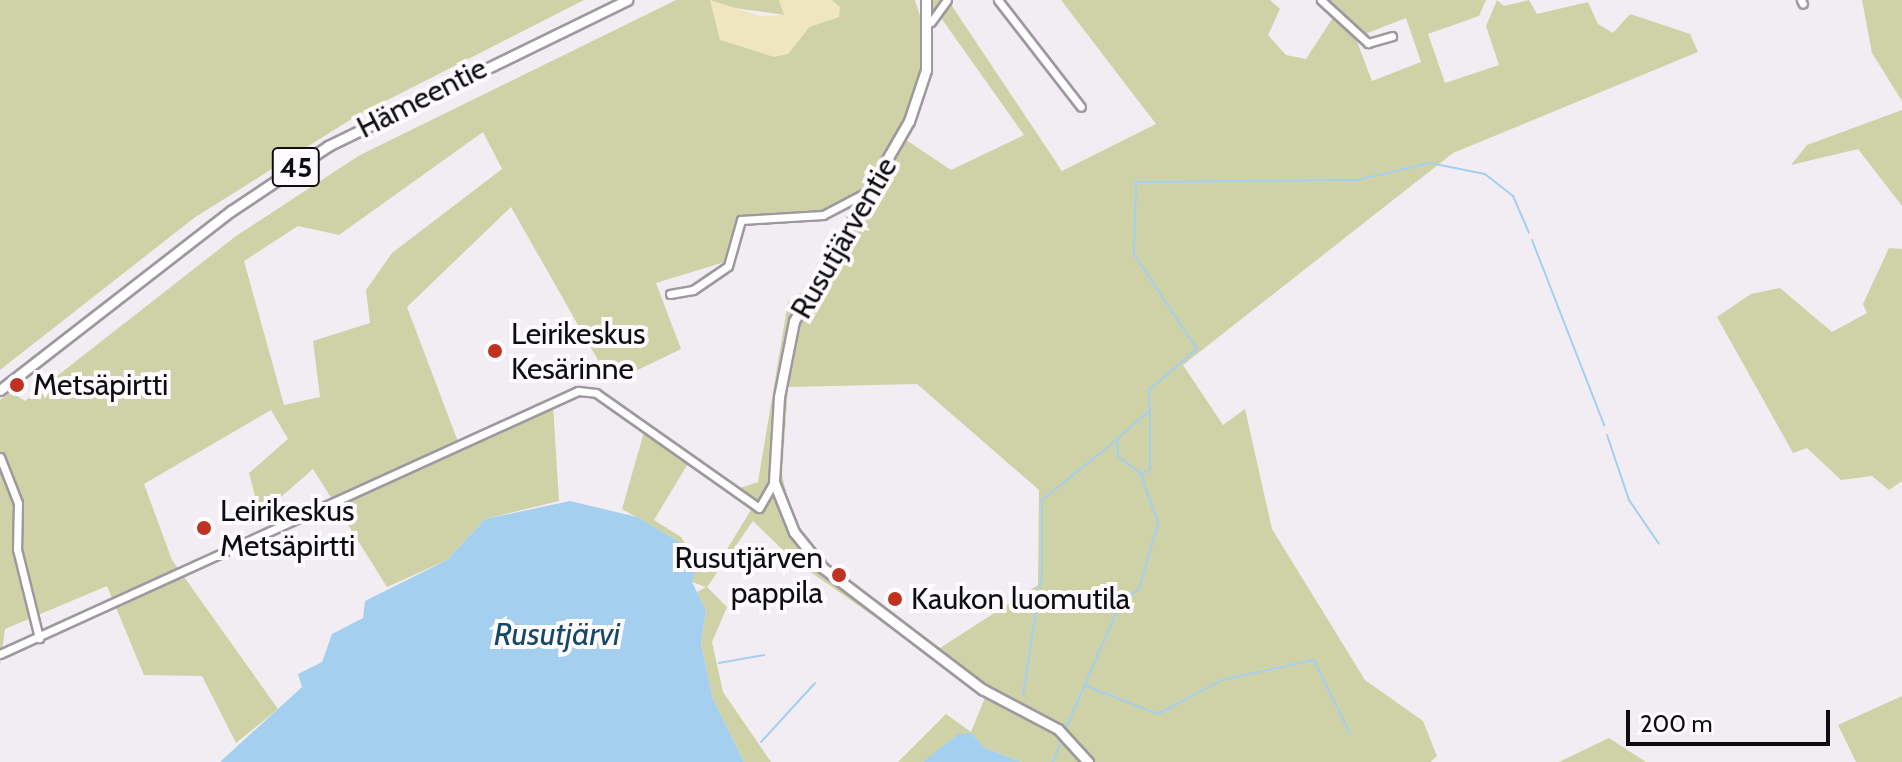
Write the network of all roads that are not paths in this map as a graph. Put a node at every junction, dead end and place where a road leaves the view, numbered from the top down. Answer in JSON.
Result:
{"nodes":[{"id":1,"x":627,"y":0,"type":"edge"},
{"id":2,"x":926,"y":0,"type":"edge"},
{"id":3,"x":947,"y":0,"type":"edge"},
{"id":4,"x":998,"y":0,"type":"edge"},
{"id":5,"x":1321,"y":0,"type":"edge"},
{"id":6,"x":931,"y":22,"type":"junction"},
{"id":7,"x":1392,"y":36,"type":"dead end"},
{"id":8,"x":1081,"y":107,"type":"dead end"},
{"id":9,"x":869,"y":191,"type":"junction"},
{"id":10,"x":670,"y":294,"type":"dead end"},
{"id":11,"x":0,"y":390,"type":"edge"},
{"id":12,"x":0,"y":457,"type":"edge"},
{"id":13,"x":774,"y":482,"type":"junction"},
{"id":14,"x":39,"y":638,"type":"junction"},
{"id":15,"x":0,"y":654,"type":"edge"},
{"id":16,"x":1088,"y":762,"type":"edge"}],
"edges":[{"from":1,"to":11,"type":"main road","name":"Hämeentie","number":"45"},
{"from":2,"to":6,"type":"main road","name":"Rusutjärventie"},
{"from":3,"to":6,"type":"street"},
{"from":4,"to":8,"type":"street"},
{"from":5,"to":7,"type":"street"},
{"from":6,"to":9,"type":"main road","name":"Rusutjärventie"},
{"from":9,"to":10,"type":"street"},
{"from":9,"to":13,"type":"main road","name":"Rusutjärventie"},
{"from":12,"to":14,"type":"street"},
{"from":13,"to":14,"type":"street"},
{"from":13,"to":16,"type":"main road","name":"Rusutjärventie"},
{"from":14,"to":15,"type":"street"}]}
